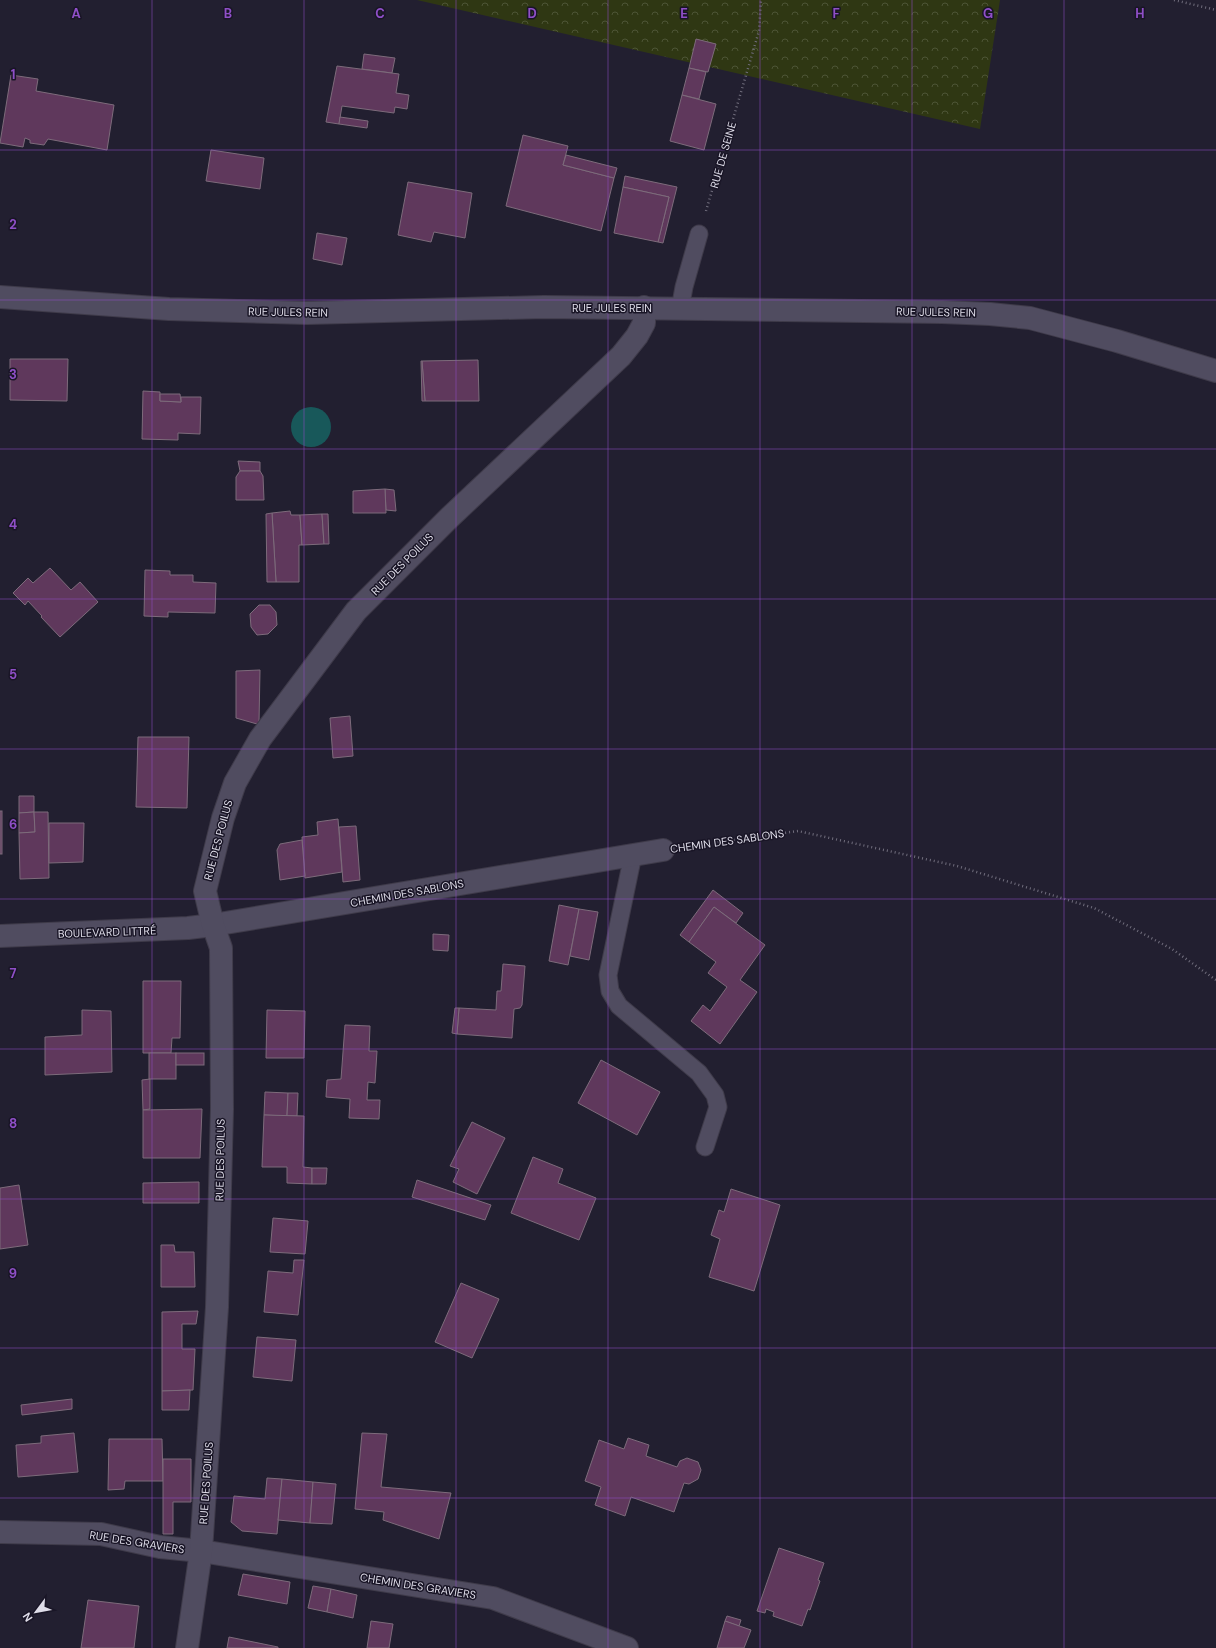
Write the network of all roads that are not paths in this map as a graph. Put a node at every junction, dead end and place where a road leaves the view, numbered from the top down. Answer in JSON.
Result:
{"nodes":[{"id":1,"x":700,"y":234,"type":"road end"},
{"id":2,"x":0,"y":297,"type":"edge"},
{"id":3,"x":644,"y":307,"type":"junction"},
{"id":4,"x":680,"y":309,"type":"junction"},
{"id":5,"x":1216,"y":371,"type":"edge"},
{"id":6,"x":663,"y":850,"type":"road end"},
{"id":7,"x":633,"y":855,"type":"junction"},
{"id":8,"x":213,"y":925,"type":"junction"},
{"id":9,"x":0,"y":936,"type":"edge"},
{"id":10,"x":704,"y":1146,"type":"dead end"},
{"id":11,"x":0,"y":1532,"type":"edge"},
{"id":12,"x":202,"y":1551,"type":"junction"},
{"id":13,"x":187,"y":1648,"type":"edge"},
{"id":14,"x":627,"y":1648,"type":"edge"}],
"edges":[{"from":1,"to":4,"type":"lane"},
{"from":2,"to":3,"type":"street","name":"RUE JULES REIN"},
{"from":3,"to":4,"type":"street","name":"RUE JULES REIN"},
{"from":3,"to":8,"type":"street","name":"RUE DES POILUS"},
{"from":4,"to":5,"type":"street","name":"RUE JULES REIN"},
{"from":6,"to":7,"type":"street","name":"CHEMIN DES SABLONS"},
{"from":7,"to":8,"type":"street","name":"CHEMIN DES SABLONS"},
{"from":7,"to":10,"type":"lane"},
{"from":8,"to":9,"type":"street","name":"BOULEVARD LITTRÉ"},
{"from":8,"to":12,"type":"street","name":"RUE DES POILUS"},
{"from":11,"to":12,"type":"street","name":"RUE DES GRAVIERS"},
{"from":12,"to":13,"type":"street","name":"RUE DES POILUS"},
{"from":12,"to":14,"type":"street","name":"CHEMIN DES GRAVIERS"}]}
